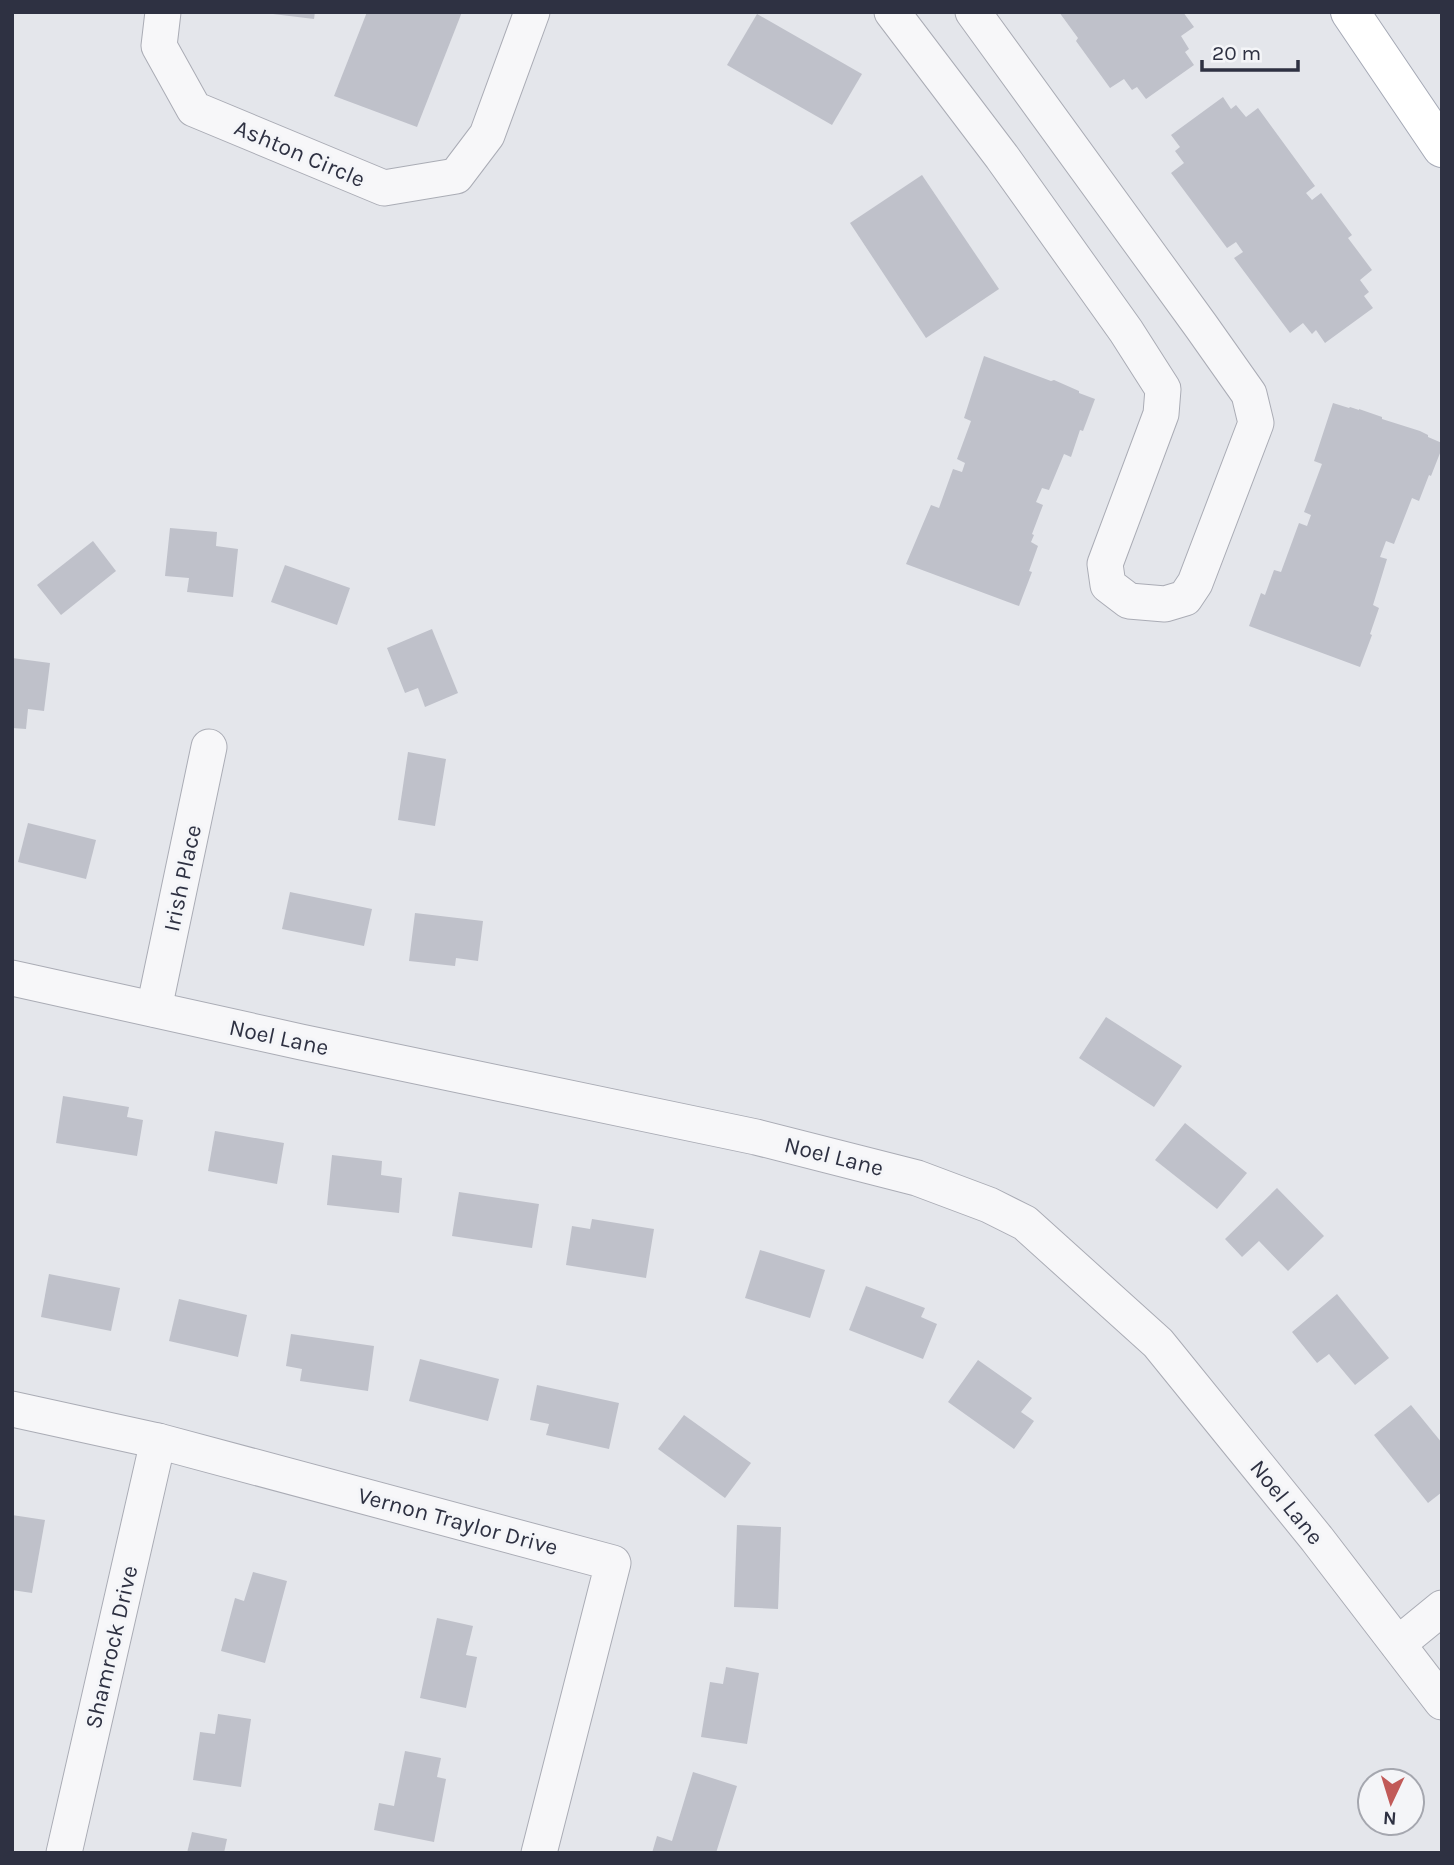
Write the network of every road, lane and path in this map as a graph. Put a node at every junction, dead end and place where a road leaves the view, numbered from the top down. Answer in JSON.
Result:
{"nodes":[{"id":1,"x":163,"y":12,"type":"edge"},
{"id":2,"x":532,"y":12,"type":"edge"},
{"id":3,"x":892,"y":12,"type":"edge"},
{"id":4,"x":973,"y":12,"type":"edge"},
{"id":5,"x":1350,"y":12,"type":"edge"},
{"id":6,"x":1442,"y":148,"type":"edge"},
{"id":7,"x":209,"y":747,"type":"dead end"},
{"id":8,"x":12,"y":978,"type":"edge"},
{"id":9,"x":154,"y":1009,"type":"junction"},
{"id":10,"x":12,"y":1409,"type":"edge"},
{"id":11,"x":158,"y":1441,"type":"junction"},
{"id":12,"x":1442,"y":1608,"type":"edge"},
{"id":13,"x":1398,"y":1644,"type":"junction"},
{"id":14,"x":1442,"y":1702,"type":"edge"},
{"id":15,"x":64,"y":1853,"type":"edge"},
{"id":16,"x":539,"y":1853,"type":"edge"}],
"edges":[{"from":1,"to":2,"type":"street","name":"Ashton Circle"},
{"from":3,"to":4,"type":"street"},
{"from":5,"to":6,"type":"main road"},
{"from":7,"to":9,"type":"street","name":"Irish Place"},
{"from":8,"to":9,"type":"street","name":"Noel Lane"},
{"from":9,"to":13,"type":"street","name":"Noel Lane"},
{"from":10,"to":11,"type":"street","name":"Vernon Traylor Drive"},
{"from":11,"to":15,"type":"street","name":"Shamrock Drive"},
{"from":11,"to":16,"type":"street","name":"Vernon Traylor Drive"},
{"from":12,"to":13,"type":"street"},
{"from":13,"to":14,"type":"street","name":"Noel Lane"}]}
